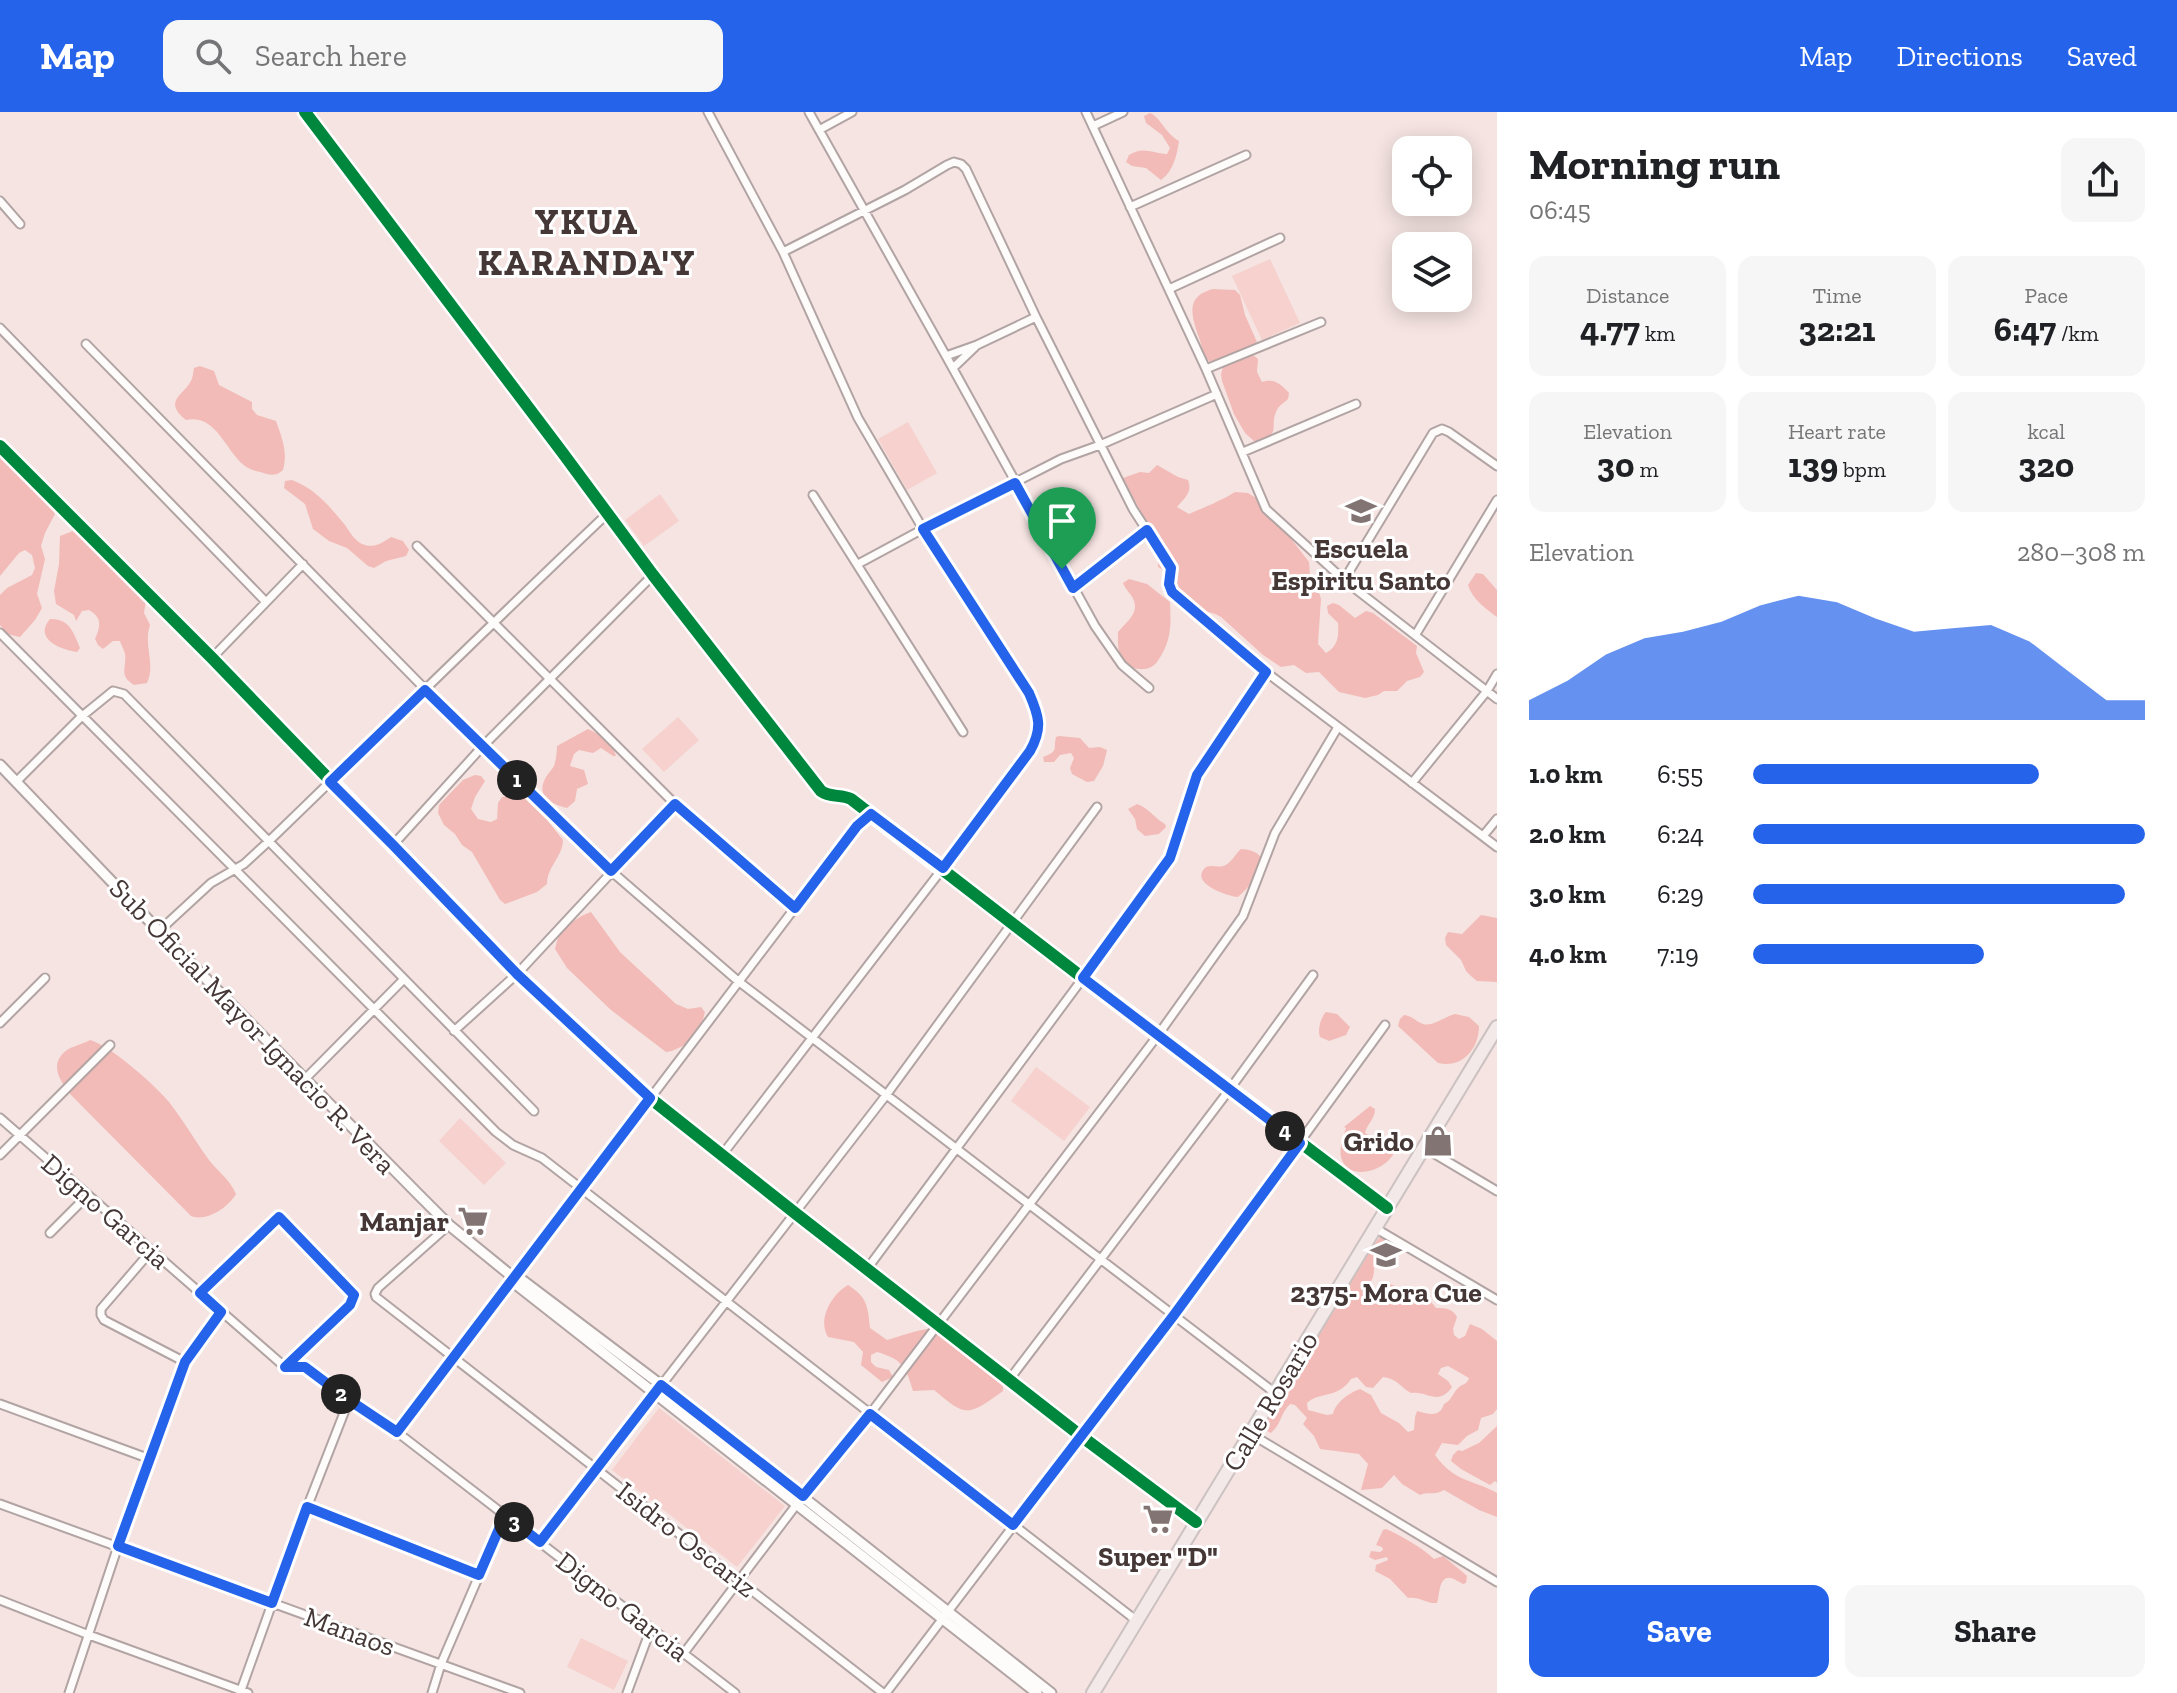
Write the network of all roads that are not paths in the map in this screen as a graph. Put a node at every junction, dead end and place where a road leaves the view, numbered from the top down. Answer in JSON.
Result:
{"nodes":[{"id":1,"x":305,"y":112,"type":"edge"},
{"id":2,"x":708,"y":112,"type":"edge"},
{"id":3,"x":809,"y":112,"type":"edge"},
{"id":4,"x":852,"y":112,"type":"edge"},
{"id":5,"x":1086,"y":112,"type":"edge"},
{"id":6,"x":1123,"y":112,"type":"edge"},
{"id":7,"x":1093,"y":126,"type":"junction"},
{"id":8,"x":819,"y":130,"type":"junction"},
{"id":9,"x":1246,"y":155,"type":"dead end"},
{"id":10,"x":0,"y":201,"type":"edge"},
{"id":11,"x":1130,"y":207,"type":"junction"},
{"id":12,"x":863,"y":210,"type":"junction"},
{"id":13,"x":20,"y":224,"type":"dead end"},
{"id":14,"x":1280,"y":238,"type":"dead end"},
{"id":15,"x":783,"y":252,"type":"junction"},
{"id":16,"x":1169,"y":289,"type":"junction"},
{"id":17,"x":1036,"y":317,"type":"junction"},
{"id":18,"x":1321,"y":322,"type":"dead end"},
{"id":19,"x":0,"y":328,"type":"edge"},
{"id":20,"x":86,"y":344,"type":"dead end"},
{"id":21,"x":977,"y":345,"type":"junction"},
{"id":22,"x":946,"y":356,"type":"junction"},
{"id":23,"x":953,"y":368,"type":"junction"},
{"id":24,"x":1206,"y":369,"type":"junction"},
{"id":25,"x":1217,"y":394,"type":"junction"},
{"id":26,"x":1356,"y":404,"type":"dead end"},
{"id":27,"x":1100,"y":445,"type":"junction"},
{"id":28,"x":0,"y":446,"type":"edge"},
{"id":29,"x":1243,"y":452,"type":"junction"},
{"id":30,"x":1497,"y":466,"type":"edge"},
{"id":31,"x":1015,"y":483,"type":"junction"},
{"id":32,"x":813,"y":495,"type":"dead end"},
{"id":33,"x":1497,"y":500,"type":"edge"},
{"id":34,"x":607,"y":514,"type":"junction"},
{"id":35,"x":923,"y":529,"type":"junction"},
{"id":36,"x":1147,"y":530,"type":"junction"},
{"id":37,"x":417,"y":546,"type":"dead end"},
{"id":38,"x":303,"y":564,"type":"junction"},
{"id":39,"x":858,"y":564,"type":"junction"},
{"id":40,"x":653,"y":575,"type":"junction"},
{"id":41,"x":1344,"y":580,"type":"junction"},
{"id":42,"x":1073,"y":588,"type":"junction"},
{"id":43,"x":266,"y":602,"type":"junction"},
{"id":44,"x":493,"y":622,"type":"junction"},
{"id":45,"x":0,"y":633,"type":"edge"},
{"id":46,"x":1416,"y":634,"type":"junction"},
{"id":47,"x":212,"y":658,"type":"junction"},
{"id":48,"x":1266,"y":672,"type":"junction"},
{"id":49,"x":1497,"y":674,"type":"edge"},
{"id":50,"x":550,"y":678,"type":"junction"},
{"id":51,"x":1149,"y":688,"type":"dead end"},
{"id":52,"x":425,"y":690,"type":"junction"},
{"id":53,"x":1487,"y":691,"type":"junction"},
{"id":54,"x":1497,"y":699,"type":"edge"},
{"id":55,"x":81,"y":717,"type":"junction"},
{"id":56,"x":1338,"y":727,"type":"junction"},
{"id":57,"x":963,"y":732,"type":"dead end"},
{"id":58,"x":482,"y":747,"type":"junction"},
{"id":59,"x":0,"y":765,"type":"edge"},
{"id":60,"x":16,"y":782,"type":"junction"},
{"id":61,"x":330,"y":782,"type":"junction"},
{"id":62,"x":1412,"y":783,"type":"junction"},
{"id":63,"x":675,"y":804,"type":"junction"},
{"id":64,"x":1097,"y":807,"type":"dead end"},
{"id":65,"x":871,"y":814,"type":"junction"},
{"id":66,"x":1497,"y":819,"type":"edge"},
{"id":67,"x":1483,"y":836,"type":"junction"},
{"id":68,"x":268,"y":842,"type":"junction"},
{"id":69,"x":393,"y":845,"type":"junction"},
{"id":70,"x":1497,"y":847,"type":"edge"},
{"id":71,"x":943,"y":868,"type":"junction"},
{"id":72,"x":234,"y":869,"type":"junction"},
{"id":73,"x":611,"y":871,"type":"junction"},
{"id":74,"x":795,"y":908,"type":"junction"},
{"id":75,"x":1012,"y":923,"type":"junction"},
{"id":76,"x":159,"y":931,"type":"junction"},
{"id":77,"x":517,"y":974,"type":"junction"},
{"id":78,"x":1313,"y":975,"type":"dead end"},
{"id":79,"x":45,"y":978,"type":"dead end"},
{"id":80,"x":1083,"y":978,"type":"junction"},
{"id":81,"x":403,"y":980,"type":"junction"},
{"id":82,"x":738,"y":981,"type":"junction"},
{"id":83,"x":373,"y":1011,"type":"junction"},
{"id":84,"x":0,"y":1023,"type":"edge"},
{"id":85,"x":1385,"y":1025,"type":"dead end"},
{"id":86,"x":1497,"y":1027,"type":"edge"},
{"id":87,"x":454,"y":1031,"type":"junction"},
{"id":88,"x":1158,"y":1035,"type":"junction"},
{"id":89,"x":813,"y":1037,"type":"junction"},
{"id":90,"x":110,"y":1045,"type":"dead end"},
{"id":91,"x":304,"y":1080,"type":"junction"},
{"id":92,"x":1230,"y":1089,"type":"junction"},
{"id":93,"x":887,"y":1094,"type":"junction"},
{"id":94,"x":650,"y":1098,"type":"junction"},
{"id":95,"x":534,"y":1111,"type":"dead end"},
{"id":96,"x":0,"y":1118,"type":"edge"},
{"id":97,"x":19,"y":1135,"type":"junction"},
{"id":98,"x":1300,"y":1143,"type":"junction"},
{"id":99,"x":957,"y":1147,"type":"junction"},
{"id":100,"x":1423,"y":1147,"type":"junction"},
{"id":101,"x":0,"y":1155,"type":"edge"},
{"id":102,"x":722,"y":1155,"type":"junction"},
{"id":103,"x":580,"y":1189,"type":"junction"},
{"id":104,"x":1497,"y":1191,"type":"edge"},
{"id":105,"x":88,"y":1195,"type":"junction"},
{"id":106,"x":1030,"y":1204,"type":"junction"},
{"id":107,"x":1387,"y":1208,"type":"junction"},
{"id":108,"x":795,"y":1213,"type":"junction"},
{"id":109,"x":449,"y":1225,"type":"junction"},
{"id":110,"x":1375,"y":1228,"type":"junction"},
{"id":111,"x":50,"y":1233,"type":"dead end"},
{"id":112,"x":151,"y":1251,"type":"junction"},
{"id":113,"x":1101,"y":1258,"type":"junction"},
{"id":114,"x":867,"y":1269,"type":"junction"},
{"id":115,"x":514,"y":1278,"type":"junction"},
{"id":116,"x":200,"y":1293,"type":"junction"},
{"id":117,"x":1497,"y":1300,"type":"edge"},
{"id":118,"x":726,"y":1302,"type":"junction"},
{"id":119,"x":221,"y":1312,"type":"junction"},
{"id":120,"x":1174,"y":1315,"type":"junction"},
{"id":121,"x":938,"y":1324,"type":"junction"},
{"id":122,"x":454,"y":1357,"type":"junction"},
{"id":123,"x":185,"y":1362,"type":"junction"},
{"id":124,"x":285,"y":1367,"type":"junction"},
{"id":125,"x":1009,"y":1380,"type":"junction"},
{"id":126,"x":658,"y":1390,"type":"junction"},
{"id":127,"x":1275,"y":1393,"type":"junction"},
{"id":128,"x":349,"y":1400,"type":"junction"},
{"id":129,"x":0,"y":1404,"type":"edge"},
{"id":130,"x":870,"y":1414,"type":"junction"},
{"id":131,"x":397,"y":1432,"type":"junction"},
{"id":132,"x":1251,"y":1434,"type":"junction"},
{"id":133,"x":1081,"y":1436,"type":"junction"},
{"id":134,"x":150,"y":1459,"type":"junction"},
{"id":135,"x":597,"y":1469,"type":"junction"},
{"id":136,"x":800,"y":1501,"type":"junction"},
{"id":137,"x":0,"y":1504,"type":"edge"},
{"id":138,"x":307,"y":1507,"type":"junction"},
{"id":139,"x":505,"y":1515,"type":"junction"},
{"id":140,"x":1196,"y":1522,"type":"junction"},
{"id":141,"x":1013,"y":1525,"type":"junction"},
{"id":142,"x":540,"y":1542,"type":"junction"},
{"id":143,"x":118,"y":1546,"type":"junction"},
{"id":144,"x":479,"y":1575,"type":"junction"},
{"id":145,"x":740,"y":1581,"type":"junction"},
{"id":146,"x":1497,"y":1582,"type":"edge"},
{"id":147,"x":0,"y":1600,"type":"edge"},
{"id":148,"x":272,"y":1603,"type":"junction"},
{"id":149,"x":945,"y":1614,"type":"junction"},
{"id":150,"x":1137,"y":1621,"type":"junction"},
{"id":151,"x":651,"y":1628,"type":"junction"},
{"id":152,"x":89,"y":1635,"type":"junction"},
{"id":153,"x":684,"y":1653,"type":"junction"},
{"id":154,"x":441,"y":1664,"type":"junction"},
{"id":155,"x":724,"y":1689,"type":"edge"},
{"id":156,"x":243,"y":1692,"type":"edge"},
{"id":157,"x":69,"y":1693,"type":"edge"},
{"id":158,"x":432,"y":1693,"type":"edge"},
{"id":159,"x":520,"y":1693,"type":"edge"},
{"id":160,"x":627,"y":1693,"type":"edge"},
{"id":161,"x":735,"y":1693,"type":"edge"},
{"id":162,"x":884,"y":1693,"type":"edge"},
{"id":163,"x":1037,"y":1693,"type":"edge"},
{"id":164,"x":1051,"y":1693,"type":"edge"},
{"id":165,"x":1093,"y":1693,"type":"edge"}],
"edges":[{"from":1,"to":34,"type":"street"},
{"from":2,"to":15,"type":"street"},
{"from":3,"to":8,"type":"street"},
{"from":4,"to":8,"type":"street"},
{"from":5,"to":7,"type":"street"},
{"from":6,"to":7,"type":"street"},
{"from":7,"to":11,"type":"street"},
{"from":8,"to":12,"type":"street"},
{"from":9,"to":11,"type":"street"},
{"from":10,"to":13,"type":"street"},
{"from":11,"to":16,"type":"street"},
{"from":12,"to":15,"type":"street"},
{"from":12,"to":17,"type":"street"},
{"from":12,"to":22,"type":"street"},
{"from":14,"to":16,"type":"street"},
{"from":15,"to":35,"type":"street"},
{"from":16,"to":24,"type":"street"},
{"from":17,"to":21,"type":"street"},
{"from":17,"to":27,"type":"street"},
{"from":18,"to":24,"type":"street"},
{"from":19,"to":43,"type":"street"},
{"from":20,"to":38,"type":"street"},
{"from":21,"to":22,"type":"street"},
{"from":21,"to":23,"type":"street"},
{"from":22,"to":23,"type":"street"},
{"from":23,"to":31,"type":"street"},
{"from":24,"to":25,"type":"street"},
{"from":25,"to":27,"type":"street"},
{"from":25,"to":29,"type":"street"},
{"from":26,"to":29,"type":"street"},
{"from":27,"to":31,"type":"street"},
{"from":27,"to":36,"type":"street"},
{"from":28,"to":47,"type":"street"},
{"from":29,"to":41,"type":"street"},
{"from":30,"to":41,"type":"street"},
{"from":31,"to":35,"type":"street"},
{"from":31,"to":42,"type":"street"},
{"from":32,"to":39,"type":"street"},
{"from":33,"to":46,"type":"street"},
{"from":34,"to":40,"type":"street"},
{"from":34,"to":44,"type":"street"},
{"from":35,"to":39,"type":"street"},
{"from":35,"to":71,"type":"street"},
{"from":36,"to":42,"type":"street"},
{"from":36,"to":48,"type":"street"},
{"from":37,"to":44,"type":"street"},
{"from":38,"to":43,"type":"street"},
{"from":38,"to":52,"type":"street"},
{"from":39,"to":57,"type":"street"},
{"from":40,"to":50,"type":"street"},
{"from":40,"to":65,"type":"street"},
{"from":41,"to":46,"type":"street"},
{"from":42,"to":51,"type":"street"},
{"from":43,"to":47,"type":"street"},
{"from":44,"to":50,"type":"street"},
{"from":44,"to":52,"type":"street"},
{"from":45,"to":55,"type":"street"},
{"from":46,"to":53,"type":"street"},
{"from":47,"to":61,"type":"street"},
{"from":48,"to":56,"type":"street"},
{"from":48,"to":80,"type":"street"},
{"from":49,"to":53,"type":"street"},
{"from":50,"to":58,"type":"street"},
{"from":50,"to":63,"type":"street"},
{"from":52,"to":58,"type":"street"},
{"from":52,"to":61,"type":"street"},
{"from":53,"to":54,"type":"street"},
{"from":53,"to":62,"type":"street"},
{"from":55,"to":60,"type":"street"},
{"from":55,"to":68,"type":"street"},
{"from":55,"to":72,"type":"street"},
{"from":56,"to":62,"type":"street"},
{"from":56,"to":88,"type":"street"},
{"from":58,"to":69,"type":"street"},
{"from":58,"to":73,"type":"street"},
{"from":59,"to":60,"type":"street","name":"Sub Oficial Mayor Ignacio R. Vera"},
{"from":60,"to":76,"type":"street","name":"Sub Oficial Mayor Ignacio R. Vera"},
{"from":61,"to":68,"type":"street"},
{"from":61,"to":69,"type":"street"},
{"from":62,"to":67,"type":"street"},
{"from":63,"to":73,"type":"street"},
{"from":63,"to":74,"type":"street"},
{"from":64,"to":75,"type":"street"},
{"from":65,"to":71,"type":"street"},
{"from":65,"to":74,"type":"street"},
{"from":66,"to":67,"type":"street"},
{"from":67,"to":70,"type":"street"},
{"from":68,"to":72,"type":"street"},
{"from":68,"to":81,"type":"street"},
{"from":69,"to":77,"type":"street"},
{"from":71,"to":75,"type":"street"},
{"from":71,"to":89,"type":"street"},
{"from":72,"to":76,"type":"street"},
{"from":72,"to":83,"type":"street"},
{"from":73,"to":77,"type":"street"},
{"from":73,"to":82,"type":"street"},
{"from":74,"to":82,"type":"street"},
{"from":75,"to":80,"type":"street"},
{"from":75,"to":93,"type":"street"},
{"from":76,"to":91,"type":"street","name":"Sub Oficial Mayor Ignacio R. Vera"},
{"from":77,"to":87,"type":"street"},
{"from":77,"to":94,"type":"street"},
{"from":78,"to":92,"type":"street"},
{"from":79,"to":84,"type":"street"},
{"from":80,"to":88,"type":"street"},
{"from":80,"to":99,"type":"street"},
{"from":81,"to":83,"type":"street"},
{"from":81,"to":87,"type":"street"},
{"from":82,"to":89,"type":"street"},
{"from":82,"to":94,"type":"street"},
{"from":83,"to":91,"type":"street"},
{"from":83,"to":103,"type":"street"},
{"from":85,"to":98,"type":"street"},
{"from":86,"to":100,"type":"main road","name":"Calle Rosario"},
{"from":87,"to":95,"type":"street"},
{"from":88,"to":92,"type":"street"},
{"from":88,"to":106,"type":"street"},
{"from":89,"to":93,"type":"street"},
{"from":89,"to":102,"type":"street"},
{"from":90,"to":97,"type":"street"},
{"from":91,"to":109,"type":"street","name":"Sub Oficial Mayor Ignacio R. Vera"},
{"from":92,"to":98,"type":"street"},
{"from":92,"to":113,"type":"street"},
{"from":93,"to":99,"type":"street"},
{"from":93,"to":108,"type":"street"},
{"from":94,"to":102,"type":"street"},
{"from":94,"to":103,"type":"street"},
{"from":96,"to":97,"type":"street","name":"Digno Garcia"},
{"from":97,"to":101,"type":"street"},
{"from":97,"to":105,"type":"street","name":"Digno Garcia"},
{"from":98,"to":107,"type":"street"},
{"from":98,"to":120,"type":"street"},
{"from":99,"to":106,"type":"street"},
{"from":99,"to":114,"type":"street"},
{"from":100,"to":104,"type":"street"},
{"from":100,"to":107,"type":"main road","name":"Calle Rosario"},
{"from":102,"to":108,"type":"street"},
{"from":103,"to":115,"type":"street"},
{"from":103,"to":118,"type":"street"},
{"from":105,"to":111,"type":"street"},
{"from":105,"to":112,"type":"street","name":"Digno Garcia"},
{"from":106,"to":113,"type":"street"},
{"from":106,"to":121,"type":"street"},
{"from":107,"to":110,"type":"main road","name":"Calle Rosario"},
{"from":108,"to":114,"type":"street"},
{"from":108,"to":118,"type":"street"},
{"from":109,"to":115,"type":"street","name":"Sub Oficial Mayor Ignacio R. Vera"},
{"from":109,"to":122,"type":"street","name":"Isidro Oscariz"},
{"from":110,"to":117,"type":"street"},
{"from":110,"to":127,"type":"main road","name":"Calle Rosario"},
{"from":112,"to":116,"type":"street","name":"Digno Garcia"},
{"from":112,"to":123,"type":"street"},
{"from":113,"to":120,"type":"street"},
{"from":113,"to":125,"type":"street"},
{"from":114,"to":121,"type":"street"},
{"from":115,"to":122,"type":"street"},
{"from":115,"to":126,"type":"street","name":"Sub Oficial Mayor Ignacio R. Vera"},
{"from":116,"to":119,"type":"street","name":"Digno Garcia"},
{"from":116,"to":124,"type":"street"},
{"from":118,"to":126,"type":"street"},
{"from":118,"to":130,"type":"street"},
{"from":119,"to":123,"type":"street"},
{"from":119,"to":124,"type":"street","name":"Digno Garcia"},
{"from":120,"to":127,"type":"street"},
{"from":120,"to":133,"type":"street"},
{"from":121,"to":125,"type":"street"},
{"from":121,"to":130,"type":"street"},
{"from":122,"to":131,"type":"street"},
{"from":122,"to":135,"type":"street","name":"Isidro Oscariz"},
{"from":123,"to":134,"type":"street"},
{"from":124,"to":128,"type":"street","name":"Digno Garcia"},
{"from":125,"to":133,"type":"street"},
{"from":126,"to":135,"type":"street"},
{"from":126,"to":136,"type":"street","name":"Sub Oficial Mayor Ignacio R. Vera"},
{"from":127,"to":132,"type":"main road","name":"Calle Rosario"},
{"from":128,"to":131,"type":"street","name":"Digno Garcia"},
{"from":128,"to":138,"type":"street"},
{"from":129,"to":134,"type":"street"},
{"from":130,"to":136,"type":"street"},
{"from":130,"to":141,"type":"street"},
{"from":131,"to":139,"type":"street","name":"Digno Garcia"},
{"from":132,"to":140,"type":"main road","name":"Calle Rosario"},
{"from":132,"to":146,"type":"street"},
{"from":133,"to":140,"type":"street"},
{"from":133,"to":141,"type":"street"},
{"from":134,"to":143,"type":"street"},
{"from":135,"to":142,"type":"street"},
{"from":135,"to":145,"type":"street","name":"Isidro Oscariz"},
{"from":136,"to":145,"type":"street"},
{"from":136,"to":149,"type":"street","name":"Sub Oficial Mayor Ignacio R. Vera"},
{"from":137,"to":143,"type":"street","name":"Manaos"},
{"from":138,"to":144,"type":"street"},
{"from":138,"to":148,"type":"street"},
{"from":139,"to":142,"type":"street","name":"Digno Garcia"},
{"from":139,"to":144,"type":"street"},
{"from":140,"to":150,"type":"main road","name":"Calle Rosario"},
{"from":141,"to":149,"type":"street"},
{"from":141,"to":150,"type":"street"},
{"from":142,"to":151,"type":"street","name":"Digno Garcia"},
{"from":143,"to":148,"type":"street","name":"Manaos"},
{"from":143,"to":152,"type":"street"},
{"from":144,"to":154,"type":"street"},
{"from":145,"to":153,"type":"street"},
{"from":145,"to":162,"type":"street","name":"Isidro Oscariz"},
{"from":147,"to":152,"type":"street"},
{"from":148,"to":154,"type":"street","name":"Manaos"},
{"from":148,"to":156,"type":"street"},
{"from":149,"to":162,"type":"street"},
{"from":149,"to":163,"type":"street"},
{"from":149,"to":164,"type":"street"},
{"from":150,"to":165,"type":"main road","name":"Calle Rosario"},
{"from":151,"to":153,"type":"street","name":"Digno Garcia"},
{"from":151,"to":160,"type":"street"},
{"from":152,"to":156,"type":"street"},
{"from":152,"to":157,"type":"street"},
{"from":153,"to":155,"type":"street","name":"Digno Garcia"},
{"from":154,"to":158,"type":"street"},
{"from":154,"to":159,"type":"street","name":"Manaos"},
{"from":155,"to":161,"type":"street","name":"Digno Garcia"}]}
